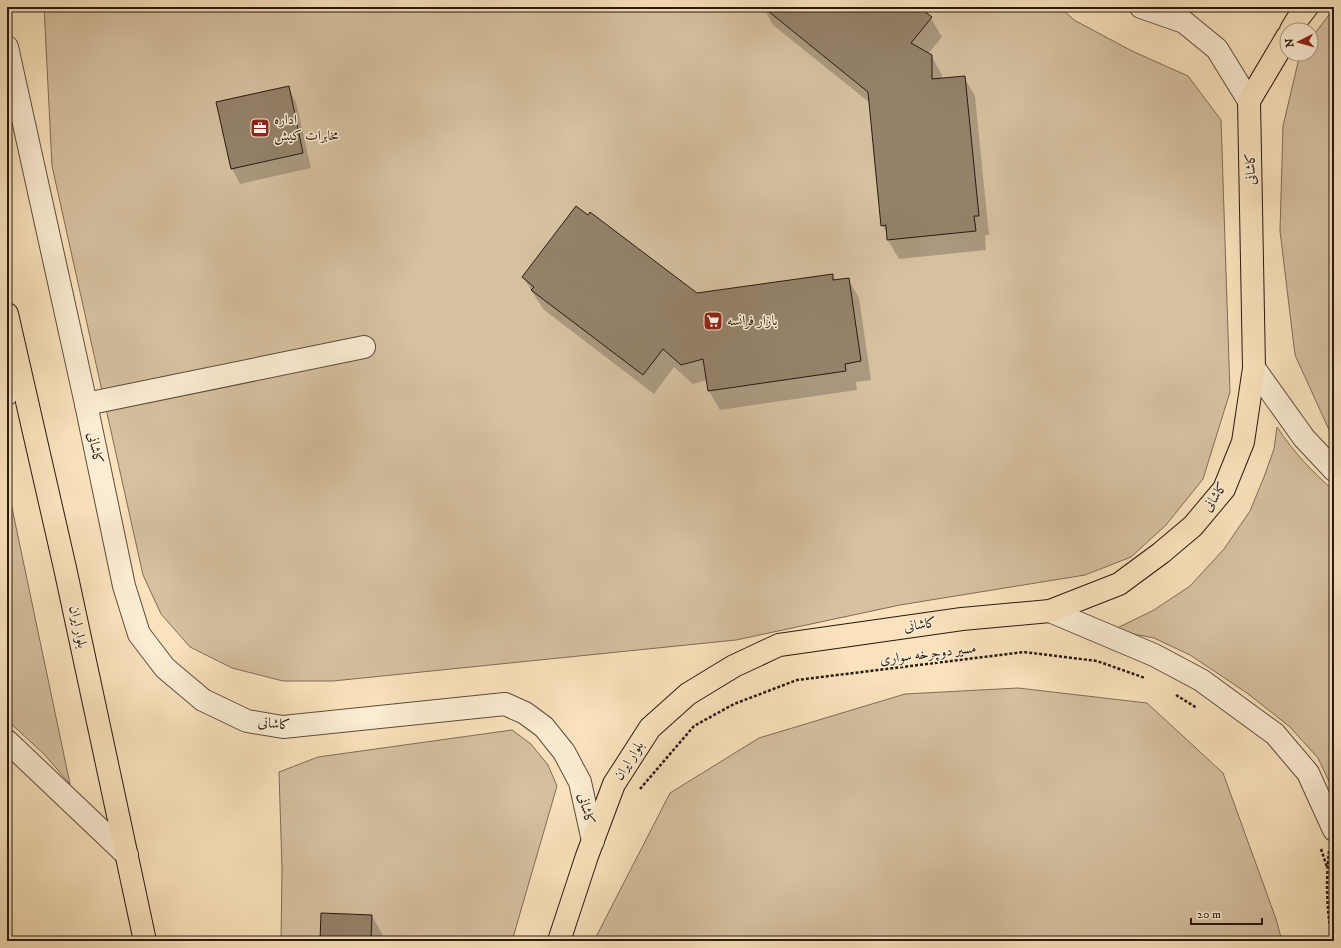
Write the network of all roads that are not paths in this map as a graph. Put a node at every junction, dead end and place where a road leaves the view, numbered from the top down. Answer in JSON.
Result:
{"nodes":[{"id":1,"x":1142,"y":7,"type":"edge"},
{"id":2,"x":1307,"y":7,"type":"edge"},
{"id":3,"x":1296,"y":22,"type":"edge"},
{"id":4,"x":7,"y":47,"type":"edge"},
{"id":5,"x":1279,"y":50,"type":"edge"},
{"id":6,"x":1249,"y":101,"type":"junction"},
{"id":7,"x":7,"y":314,"type":"edge"},
{"id":8,"x":364,"y":347,"type":"dead end"},
{"id":9,"x":17,"y":359,"type":"junction"},
{"id":10,"x":1254,"y":368,"type":"junction"},
{"id":11,"x":7,"y":394,"type":"edge"},
{"id":12,"x":86,"y":404,"type":"junction"},
{"id":13,"x":1334,"y":470,"type":"edge"},
{"id":14,"x":1050,"y":612,"type":"junction"},
{"id":15,"x":778,"y":645,"type":"joint"},
{"id":16,"x":7,"y":741,"type":"edge"},
{"id":17,"x":1328,"y":833,"type":"edge"},
{"id":18,"x":593,"y":840,"type":"junction"},
{"id":19,"x":127,"y":855,"type":"junction"},
{"id":20,"x":146,"y":941,"type":"edge"},
{"id":21,"x":559,"y":941,"type":"edge"}],
"edges":[{"from":1,"to":6,"type":"street"},
{"from":2,"to":3,"type":"main road"},
{"from":4,"to":12,"type":"street","name":"کاشانی"},
{"from":5,"to":6,"type":"main road"},
{"from":6,"to":10,"type":"main road","name":"کاشانی"},
{"from":7,"to":9,"type":"main road","name":"بلوار ایران"},
{"from":8,"to":12,"type":"street"},
{"from":9,"to":11,"type":"street"},
{"from":9,"to":19,"type":"main road","name":"بلوار ایران"},
{"from":10,"to":13,"type":"street"},
{"from":10,"to":14,"type":"main road","name":"کاشانی"},
{"from":12,"to":18,"type":"street","name":"کاشانی"},
{"from":14,"to":15,"type":"main road","name":"کاشانی"},
{"from":14,"to":17,"type":"street"},
{"from":15,"to":18,"type":"main road","name":"بلوار ایران"},
{"from":16,"to":19,"type":"street"},
{"from":18,"to":21,"type":"main road","name":"بلوار ایران"},
{"from":19,"to":20,"type":"main road","name":"بلوار ایران"}]}
